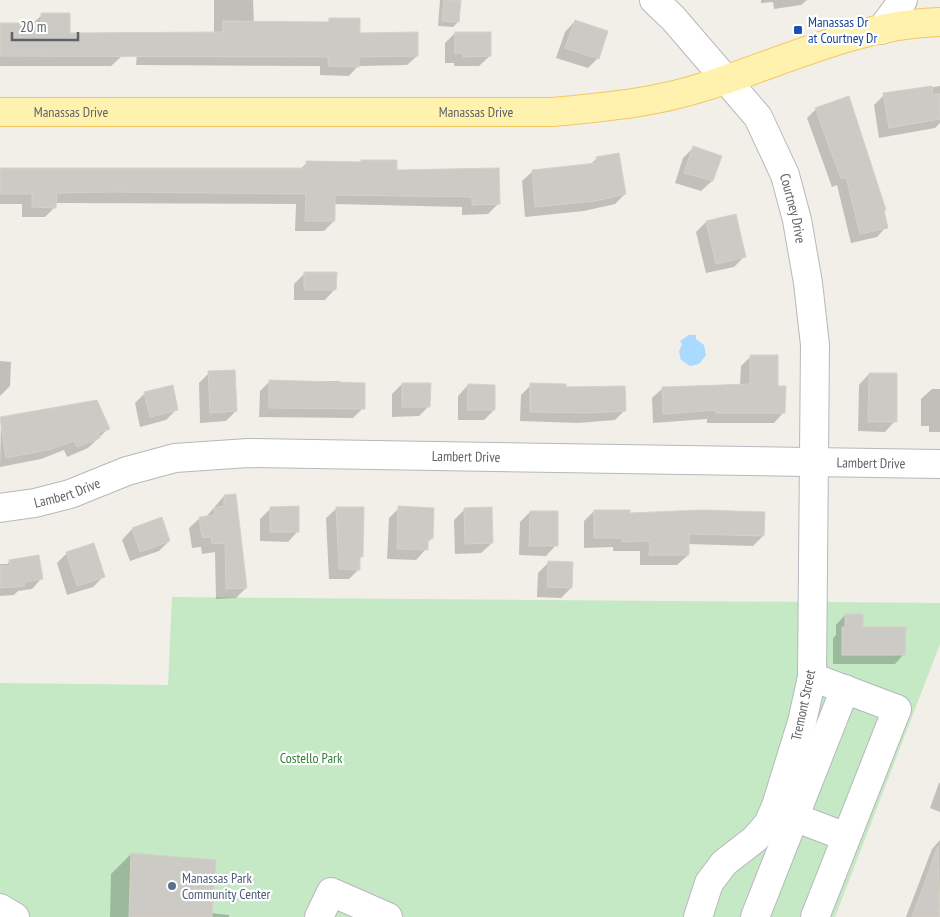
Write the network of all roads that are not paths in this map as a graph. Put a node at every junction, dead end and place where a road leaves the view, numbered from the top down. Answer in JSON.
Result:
{"nodes":[{"id":1,"x":654,"y":0,"type":"edge"},
{"id":2,"x":903,"y":0,"type":"edge"},
{"id":3,"x":940,"y":22,"type":"edge"},
{"id":4,"x":881,"y":30,"type":"junction"},
{"id":5,"x":727,"y":79,"type":"junction"},
{"id":6,"x":0,"y":112,"type":"edge"},
{"id":7,"x":815,"y":461,"type":"junction"},
{"id":8,"x":940,"y":464,"type":"edge"},
{"id":9,"x":0,"y":508,"type":"edge"},
{"id":10,"x":812,"y":677,"type":"junction"},
{"id":11,"x":845,"y":690,"type":"junction"},
{"id":12,"x":794,"y":817,"type":"junction"},
{"id":13,"x":846,"y":837,"type":"junction"},
{"id":14,"x":0,"y":908,"type":"edge"},
{"id":15,"x":15,"y":917,"type":"edge"},
{"id":16,"x":319,"y":917,"type":"edge"},
{"id":17,"x":388,"y":917,"type":"edge"},
{"id":18,"x":698,"y":917,"type":"edge"},
{"id":19,"x":755,"y":917,"type":"edge"},
{"id":20,"x":815,"y":917,"type":"edge"}],
"edges":[{"from":1,"to":5,"type":"street","name":"Courtney Drive"},
{"from":2,"to":4,"type":"street"},
{"from":3,"to":4,"type":"main road","name":"Manassas Drive"},
{"from":4,"to":5,"type":"main road","name":"Manassas Drive"},
{"from":5,"to":6,"type":"main road","name":"Manassas Drive"},
{"from":5,"to":7,"type":"street","name":"Courtney Drive"},
{"from":7,"to":8,"type":"street","name":"Lambert Drive"},
{"from":7,"to":9,"type":"street","name":"Lambert Drive"},
{"from":7,"to":10,"type":"street","name":"Tremont Street"},
{"from":10,"to":11,"type":"street"},
{"from":10,"to":18,"type":"street","name":"Tremont Street"},
{"from":11,"to":12,"type":"street"},
{"from":11,"to":13,"type":"street"},
{"from":12,"to":13,"type":"street"},
{"from":12,"to":19,"type":"street"},
{"from":13,"to":20,"type":"street"},
{"from":14,"to":15,"type":"street"},
{"from":16,"to":17,"type":"street"}]}
